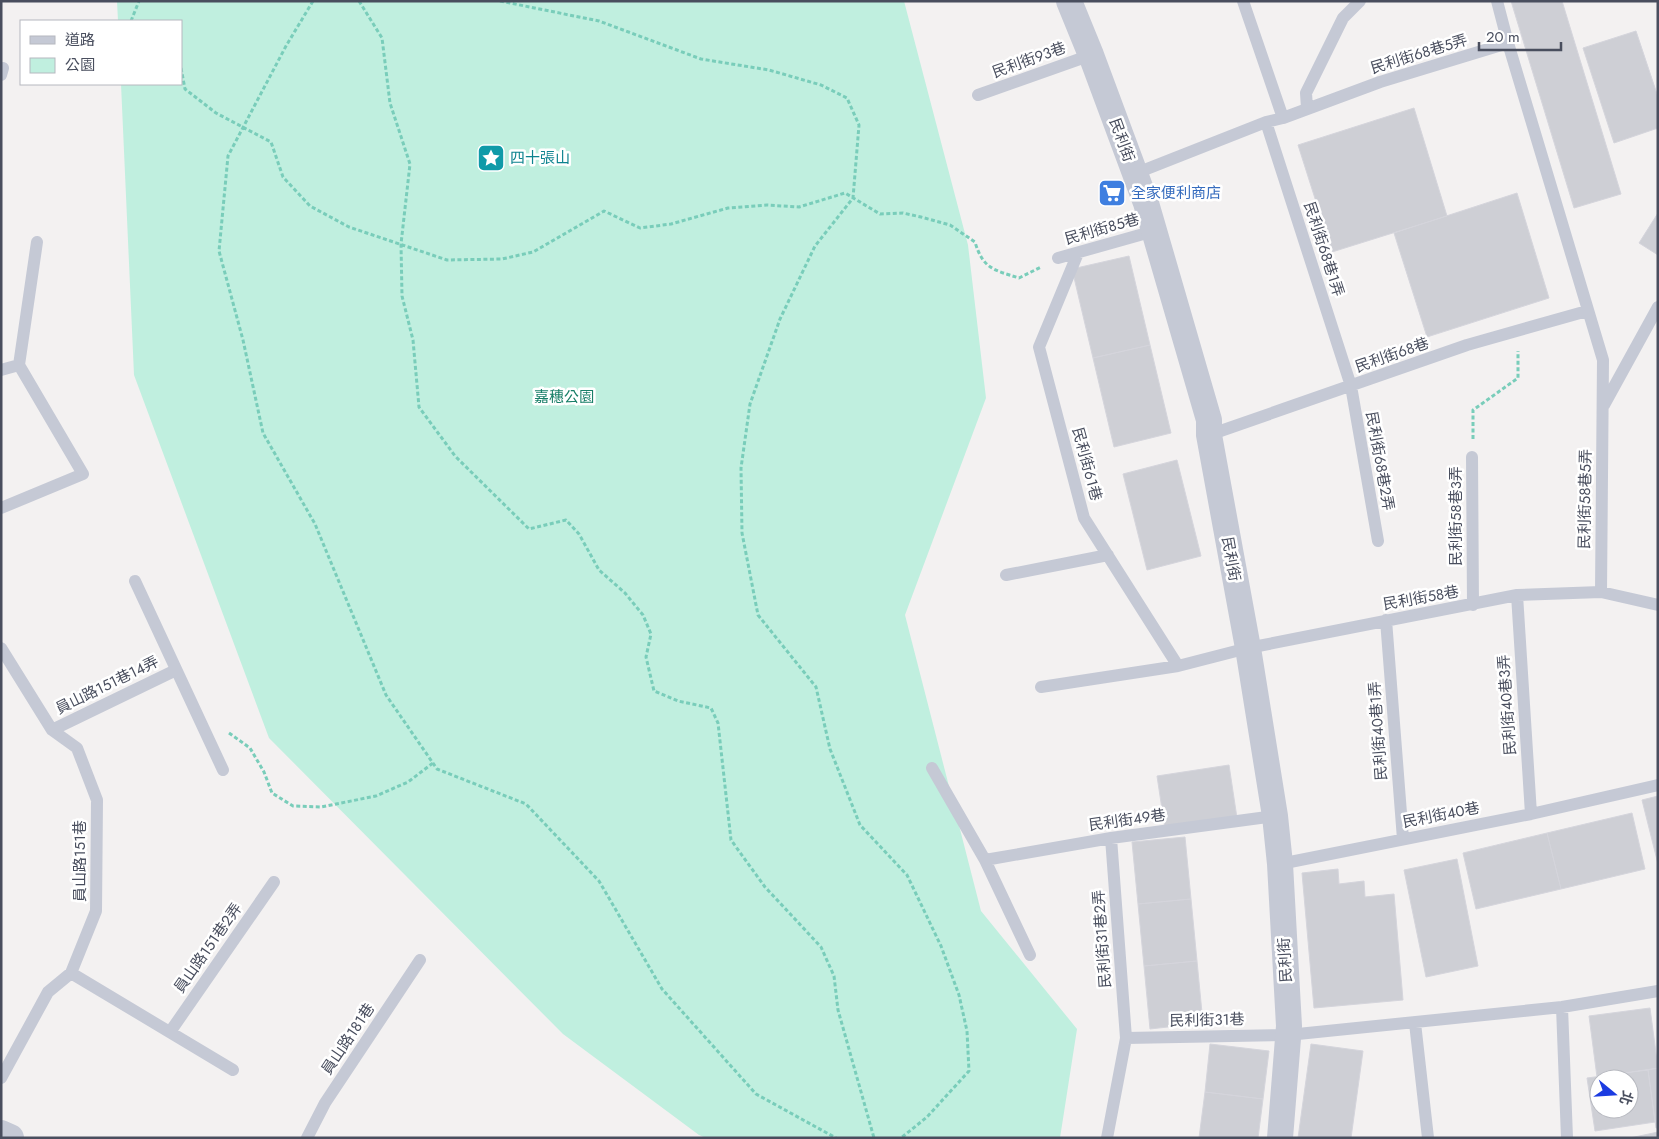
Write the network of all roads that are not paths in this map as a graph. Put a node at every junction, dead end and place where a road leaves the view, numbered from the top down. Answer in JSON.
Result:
{"nodes":[{"id":1,"x":1069,"y":1,"type":"edge"},
{"id":2,"x":1243,"y":1,"type":"edge"},
{"id":3,"x":1360,"y":1,"type":"edge"},
{"id":4,"x":1497,"y":1,"type":"edge"},
{"id":5,"x":1508,"y":43,"type":"junction"},
{"id":6,"x":1091,"y":55,"type":"junction"},
{"id":7,"x":978,"y":95,"type":"dead end"},
{"id":8,"x":1308,"y":108,"type":"junction"},
{"id":9,"x":1283,"y":118,"type":"junction"},
{"id":10,"x":1266,"y":122,"type":"junction"},
{"id":11,"x":1134,"y":174,"type":"junction"},
{"id":12,"x":1154,"y":231,"type":"junction"},
{"id":13,"x":37,"y":242,"type":"dead end"},
{"id":14,"x":1078,"y":253,"type":"junction"},
{"id":15,"x":1058,"y":258,"type":"road end"},
{"id":16,"x":1658,"y":307,"type":"edge"},
{"id":17,"x":1587,"y":311,"type":"junction"},
{"id":18,"x":19,"y":365,"type":"junction"},
{"id":19,"x":1,"y":370,"type":"edge"},
{"id":20,"x":1351,"y":386,"type":"junction"},
{"id":21,"x":1603,"y":407,"type":"junction"},
{"id":22,"x":1208,"y":435,"type":"junction"},
{"id":23,"x":1472,"y":457,"type":"road end"},
{"id":24,"x":1,"y":508,"type":"edge"},
{"id":25,"x":1378,"y":541,"type":"dead end"},
{"id":26,"x":1108,"y":555,"type":"junction"},
{"id":27,"x":1006,"y":575,"type":"dead end"},
{"id":28,"x":135,"y":581,"type":"dead end"},
{"id":29,"x":1601,"y":592,"type":"junction"},
{"id":30,"x":1517,"y":595,"type":"junction"},
{"id":31,"x":1473,"y":605,"type":"junction"},
{"id":32,"x":1658,"y":605,"type":"edge"},
{"id":33,"x":1386,"y":620,"type":"junction"},
{"id":34,"x":1,"y":648,"type":"edge"},
{"id":35,"x":1248,"y":648,"type":"junction"},
{"id":36,"x":1178,"y":666,"type":"junction"},
{"id":37,"x":176,"y":670,"type":"junction"},
{"id":38,"x":1041,"y":687,"type":"dead end"},
{"id":39,"x":52,"y":730,"type":"junction"},
{"id":40,"x":932,"y":768,"type":"dead end"},
{"id":41,"x":223,"y":770,"type":"dead end"},
{"id":42,"x":1658,"y":786,"type":"edge"},
{"id":43,"x":1531,"y":814,"type":"junction"},
{"id":44,"x":1275,"y":816,"type":"junction"},
{"id":45,"x":1111,"y":838,"type":"junction"},
{"id":46,"x":1403,"y":840,"type":"junction"},
{"id":47,"x":985,"y":860,"type":"junction"},
{"id":48,"x":1280,"y":864,"type":"junction"},
{"id":49,"x":274,"y":882,"type":"dead end"},
{"id":50,"x":1030,"y":954,"type":"dead end"},
{"id":51,"x":420,"y":960,"type":"dead end"},
{"id":52,"x":71,"y":973,"type":"junction"},
{"id":53,"x":1658,"y":991,"type":"edge"},
{"id":54,"x":1562,"y":1007,"type":"junction"},
{"id":55,"x":1415,"y":1023,"type":"junction"},
{"id":56,"x":170,"y":1032,"type":"junction"},
{"id":57,"x":1288,"y":1035,"type":"junction"},
{"id":58,"x":1126,"y":1038,"type":"junction"},
{"id":59,"x":234,"y":1070,"type":"dead end"},
{"id":60,"x":1,"y":1078,"type":"edge"},
{"id":61,"x":1,"y":1134,"type":"edge"},
{"id":62,"x":10,"y":1138,"type":"edge"},
{"id":63,"x":308,"y":1138,"type":"edge"},
{"id":64,"x":1107,"y":1138,"type":"edge"},
{"id":65,"x":1280,"y":1138,"type":"edge"},
{"id":66,"x":1428,"y":1138,"type":"edge"},
{"id":67,"x":1567,"y":1138,"type":"edge"}],
"edges":[{"from":1,"to":6,"type":"street","name":"民利街"},
{"from":2,"to":9,"type":"lane"},
{"from":3,"to":8,"type":"lane"},
{"from":4,"to":5,"type":"lane"},
{"from":5,"to":8,"type":"lane","name":"民利街68巷5弄"},
{"from":5,"to":17,"type":"lane"},
{"from":6,"to":7,"type":"lane","name":"民利街93巷"},
{"from":6,"to":11,"type":"street","name":"民利街"},
{"from":8,"to":9,"type":"lane","name":"民利街68巷5弄"},
{"from":9,"to":10,"type":"lane","name":"民利街68巷5弄"},
{"from":10,"to":11,"type":"lane","name":"民利街68巷5弄"},
{"from":10,"to":20,"type":"lane","name":"民利街68巷1弄"},
{"from":11,"to":12,"type":"street","name":"民利街"},
{"from":12,"to":14,"type":"lane","name":"民利街85巷"},
{"from":12,"to":22,"type":"street","name":"民利街"},
{"from":13,"to":18,"type":"lane"},
{"from":14,"to":15,"type":"lane","name":"民利街85巷"},
{"from":14,"to":26,"type":"lane","name":"民利街61巷"},
{"from":16,"to":21,"type":"lane","name":"民利街58巷5弄"},
{"from":17,"to":20,"type":"lane","name":"民利街68巷"},
{"from":17,"to":21,"type":"lane","name":"民利街58巷5弄"},
{"from":18,"to":19,"type":"lane"},
{"from":18,"to":24,"type":"lane"},
{"from":20,"to":22,"type":"lane","name":"民利街68巷"},
{"from":20,"to":25,"type":"lane","name":"民利街68巷2弄"},
{"from":21,"to":29,"type":"lane","name":"民利街58巷5弄"},
{"from":22,"to":35,"type":"street","name":"民利街"},
{"from":23,"to":31,"type":"lane","name":"民利街58巷3弄"},
{"from":26,"to":27,"type":"lane"},
{"from":26,"to":36,"type":"lane","name":"民利街61巷"},
{"from":28,"to":37,"type":"lane","name":"員山路151巷14弄"},
{"from":29,"to":30,"type":"lane","name":"民利街58巷"},
{"from":29,"to":32,"type":"lane","name":"民利街58巷"},
{"from":30,"to":31,"type":"lane","name":"民利街58巷"},
{"from":30,"to":43,"type":"lane","name":"民利街40巷3弄"},
{"from":31,"to":33,"type":"lane","name":"民利街58巷"},
{"from":33,"to":35,"type":"lane","name":"民利街58巷"},
{"from":33,"to":46,"type":"lane","name":"民利街40巷1弄"},
{"from":34,"to":39,"type":"lane","name":"員山路151巷"},
{"from":35,"to":36,"type":"lane"},
{"from":35,"to":44,"type":"street","name":"民利街"},
{"from":36,"to":38,"type":"lane"},
{"from":37,"to":39,"type":"lane","name":"員山路151巷14弄"},
{"from":37,"to":41,"type":"lane","name":"員山路151巷14弄"},
{"from":39,"to":52,"type":"lane","name":"員山路151巷"},
{"from":40,"to":47,"type":"lane"},
{"from":42,"to":43,"type":"lane","name":"民利街40巷"},
{"from":43,"to":46,"type":"lane","name":"民利街40巷"},
{"from":44,"to":45,"type":"lane","name":"民利街49巷"},
{"from":44,"to":48,"type":"street","name":"民利街"},
{"from":45,"to":47,"type":"lane","name":"民利街49巷"},
{"from":45,"to":58,"type":"lane","name":"民利街31巷2弄"},
{"from":46,"to":48,"type":"lane","name":"民利街40巷"},
{"from":47,"to":50,"type":"lane"},
{"from":48,"to":57,"type":"street","name":"民利街"},
{"from":49,"to":56,"type":"lane","name":"員山路151巷2弄"},
{"from":51,"to":63,"type":"lane","name":"員山路181巷"},
{"from":52,"to":56,"type":"lane"},
{"from":52,"to":60,"type":"lane","name":"員山路151巷"},
{"from":53,"to":54,"type":"lane","name":"民利街31巷"},
{"from":54,"to":55,"type":"lane","name":"民利街31巷"},
{"from":54,"to":67,"type":"lane"},
{"from":55,"to":57,"type":"lane","name":"民利街31巷"},
{"from":55,"to":66,"type":"lane"},
{"from":56,"to":59,"type":"lane"},
{"from":57,"to":58,"type":"lane","name":"民利街31巷"},
{"from":57,"to":65,"type":"street","name":"民利街"},
{"from":58,"to":64,"type":"lane","name":"民利街31巷2弄"},
{"from":61,"to":62,"type":"street"}]}
